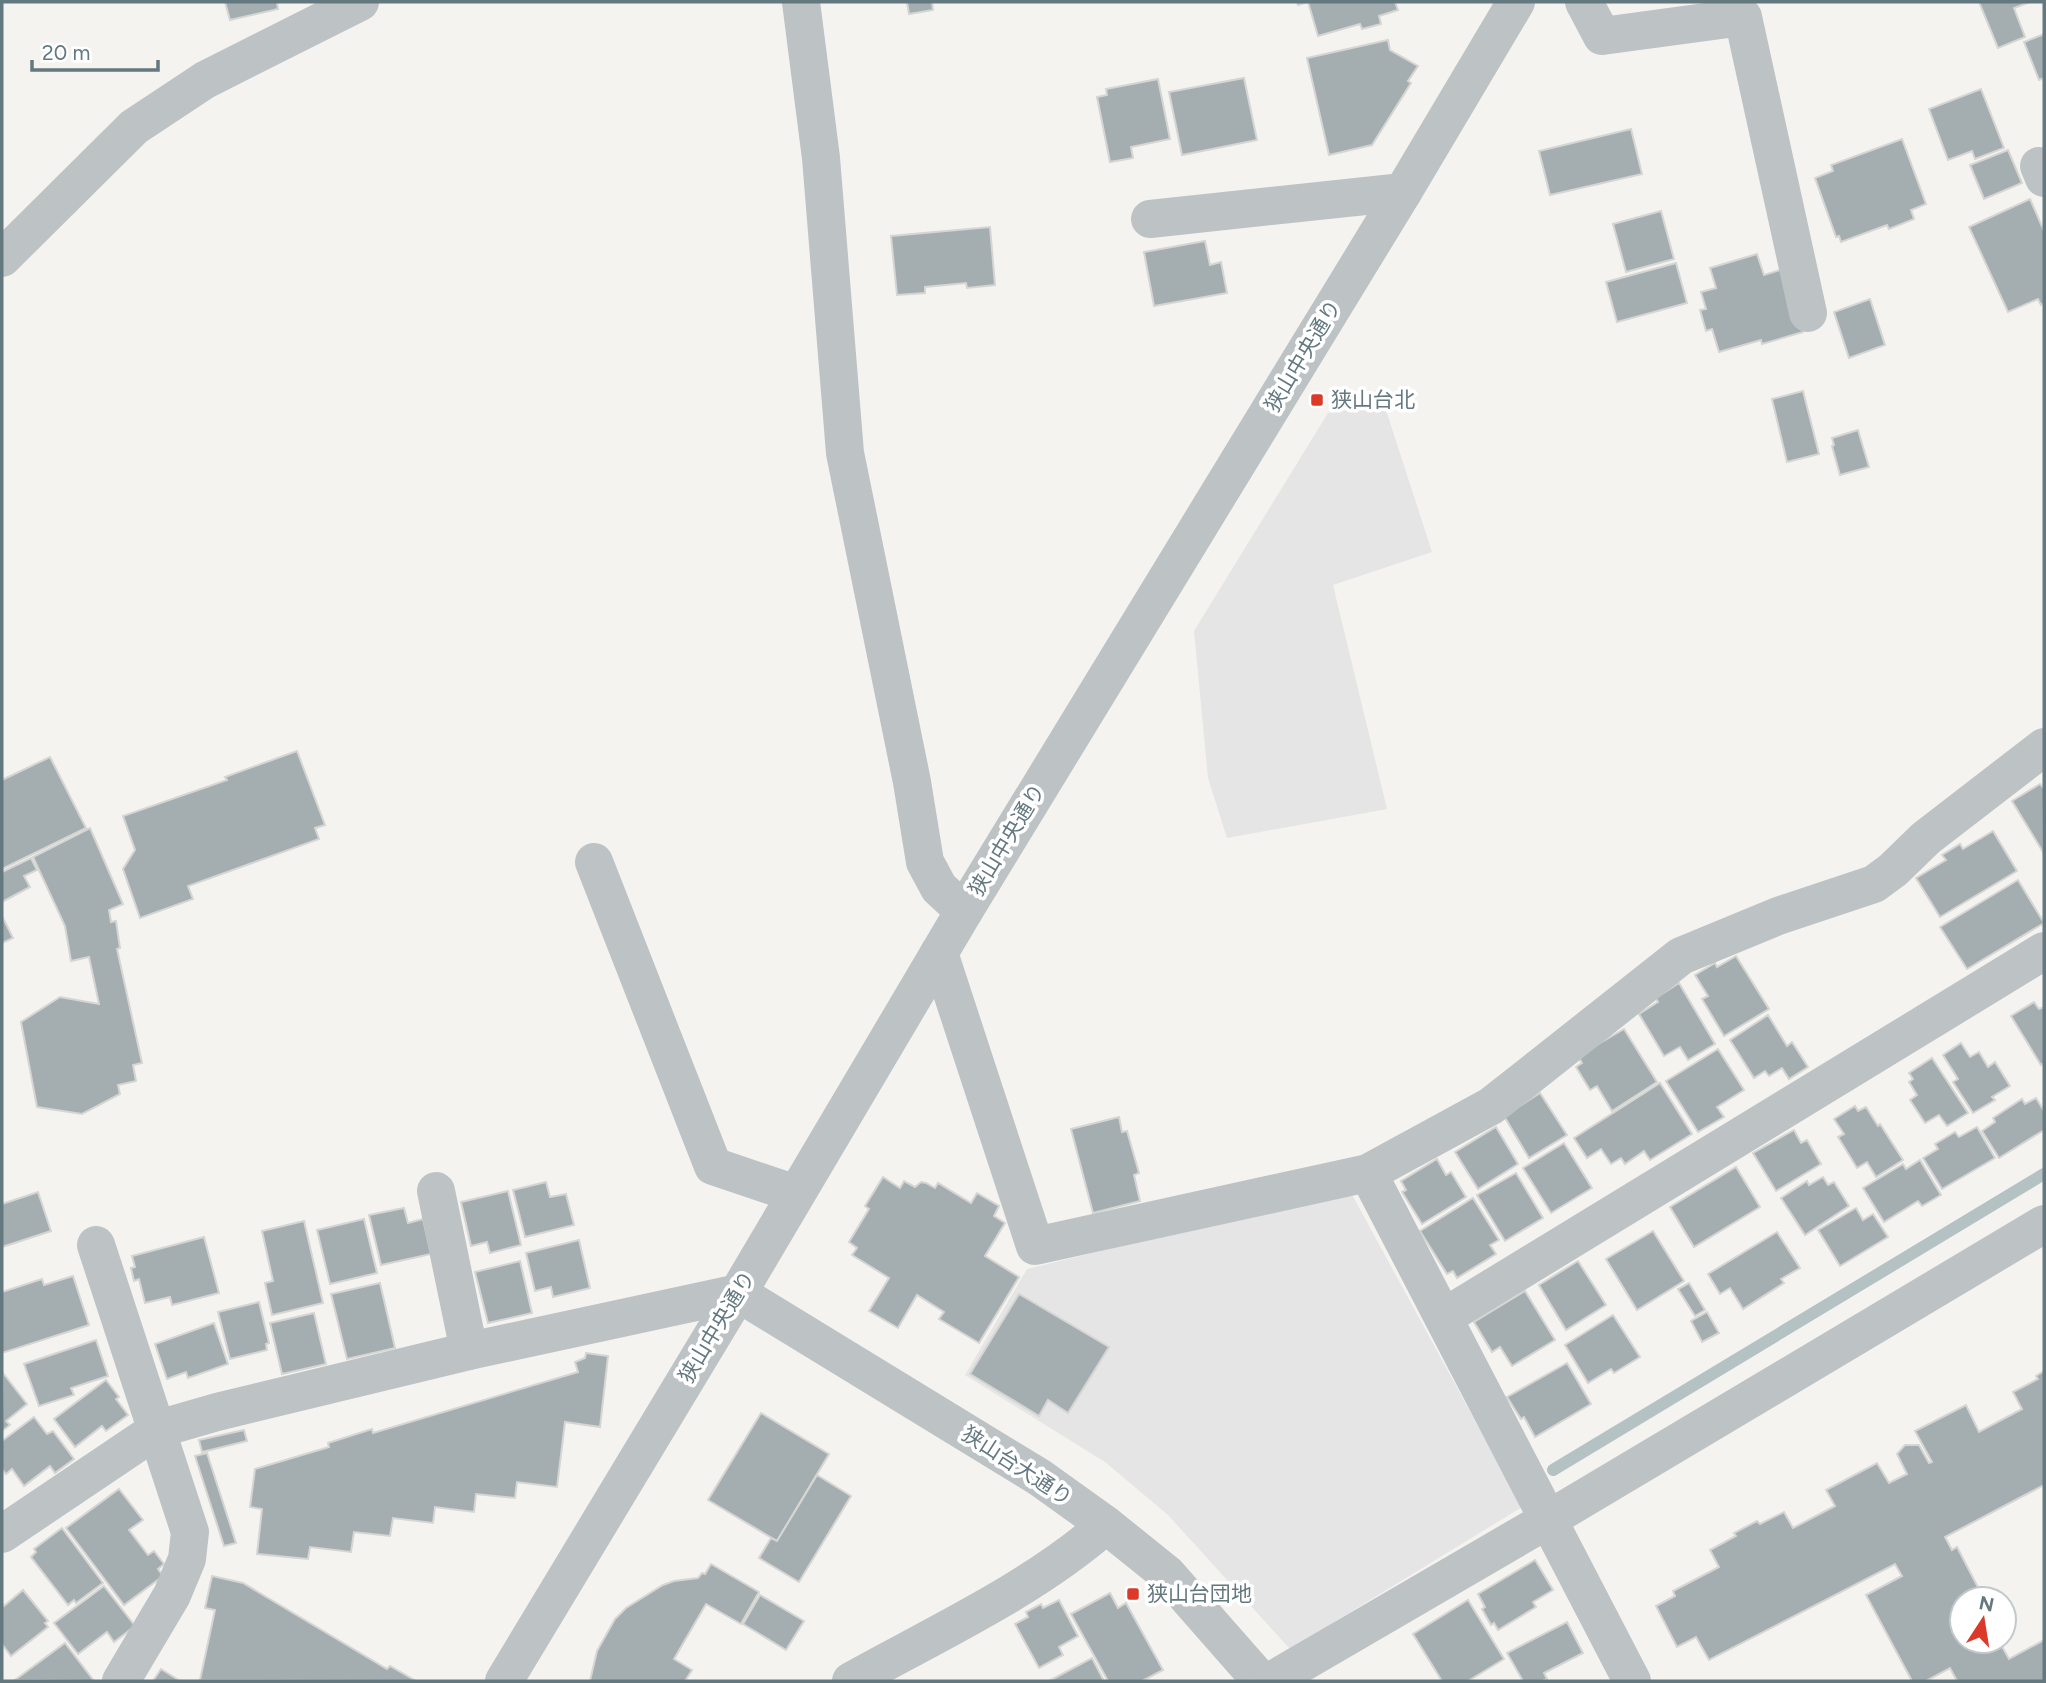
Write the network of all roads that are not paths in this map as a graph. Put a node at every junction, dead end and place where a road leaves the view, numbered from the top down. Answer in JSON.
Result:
{"nodes":[{"id":1,"x":360,"y":2,"type":"edge"},
{"id":2,"x":801,"y":2,"type":"edge"},
{"id":3,"x":1516,"y":2,"type":"edge"},
{"id":4,"x":1584,"y":2,"type":"edge"},
{"id":5,"x":1403,"y":192,"type":"junction"},
{"id":6,"x":1150,"y":219,"type":"dead end"},
{"id":7,"x":2,"y":258,"type":"edge"},
{"id":8,"x":1808,"y":313,"type":"dead end"},
{"id":9,"x":2044,"y":747,"type":"edge"},
{"id":10,"x":594,"y":862,"type":"dead end"},
{"id":11,"x":964,"y":911,"type":"junction"},
{"id":12,"x":2044,"y":951,"type":"edge"},
{"id":13,"x":939,"y":953,"type":"junction"},
{"id":14,"x":1368,"y":1173,"type":"junction"},
{"id":15,"x":436,"y":1191,"type":"dead end"},
{"id":16,"x":796,"y":1194,"type":"junction"},
{"id":17,"x":2044,"y":1224,"type":"edge"},
{"id":18,"x":96,"y":1245,"type":"dead end"},
{"id":19,"x":738,"y":1293,"type":"junction"},
{"id":20,"x":1444,"y":1317,"type":"junction"},
{"id":21,"x":470,"y":1351,"type":"junction"},
{"id":22,"x":158,"y":1429,"type":"junction"},
{"id":23,"x":1549,"y":1519,"type":"junction"},
{"id":24,"x":1106,"y":1525,"type":"junction"},
{"id":25,"x":2,"y":1534,"type":"edge"},
{"id":26,"x":121,"y":1681,"type":"edge"},
{"id":27,"x":504,"y":1681,"type":"edge"},
{"id":28,"x":851,"y":1681,"type":"edge"},
{"id":29,"x":1261,"y":1681,"type":"edge"},
{"id":30,"x":1271,"y":1681,"type":"edge"},
{"id":31,"x":1632,"y":1681,"type":"edge"}],
"edges":[{"from":1,"to":7,"type":"street"},
{"from":2,"to":11,"type":"street"},
{"from":3,"to":5,"type":"street","name":"狭山中央通り"},
{"from":4,"to":8,"type":"street"},
{"from":5,"to":6,"type":"street"},
{"from":5,"to":11,"type":"street","name":"狭山中央通り"},
{"from":9,"to":14,"type":"street"},
{"from":10,"to":16,"type":"street"},
{"from":11,"to":13,"type":"street","name":"狭山中央通り"},
{"from":12,"to":20,"type":"street"},
{"from":13,"to":14,"type":"street"},
{"from":13,"to":16,"type":"street","name":"狭山中央通り"},
{"from":14,"to":20,"type":"street"},
{"from":15,"to":21,"type":"street"},
{"from":16,"to":19,"type":"street","name":"狭山中央通り"},
{"from":17,"to":23,"type":"street"},
{"from":18,"to":22,"type":"street"},
{"from":19,"to":21,"type":"street"},
{"from":19,"to":24,"type":"street","name":"狭山台大通り"},
{"from":19,"to":27,"type":"street","name":"狭山中央通り"},
{"from":20,"to":23,"type":"street"},
{"from":21,"to":22,"type":"street"},
{"from":22,"to":25,"type":"street"},
{"from":22,"to":26,"type":"street"},
{"from":23,"to":30,"type":"street"},
{"from":23,"to":31,"type":"street"},
{"from":24,"to":28,"type":"street"},
{"from":24,"to":29,"type":"street","name":"狭山台大通り"}]}
